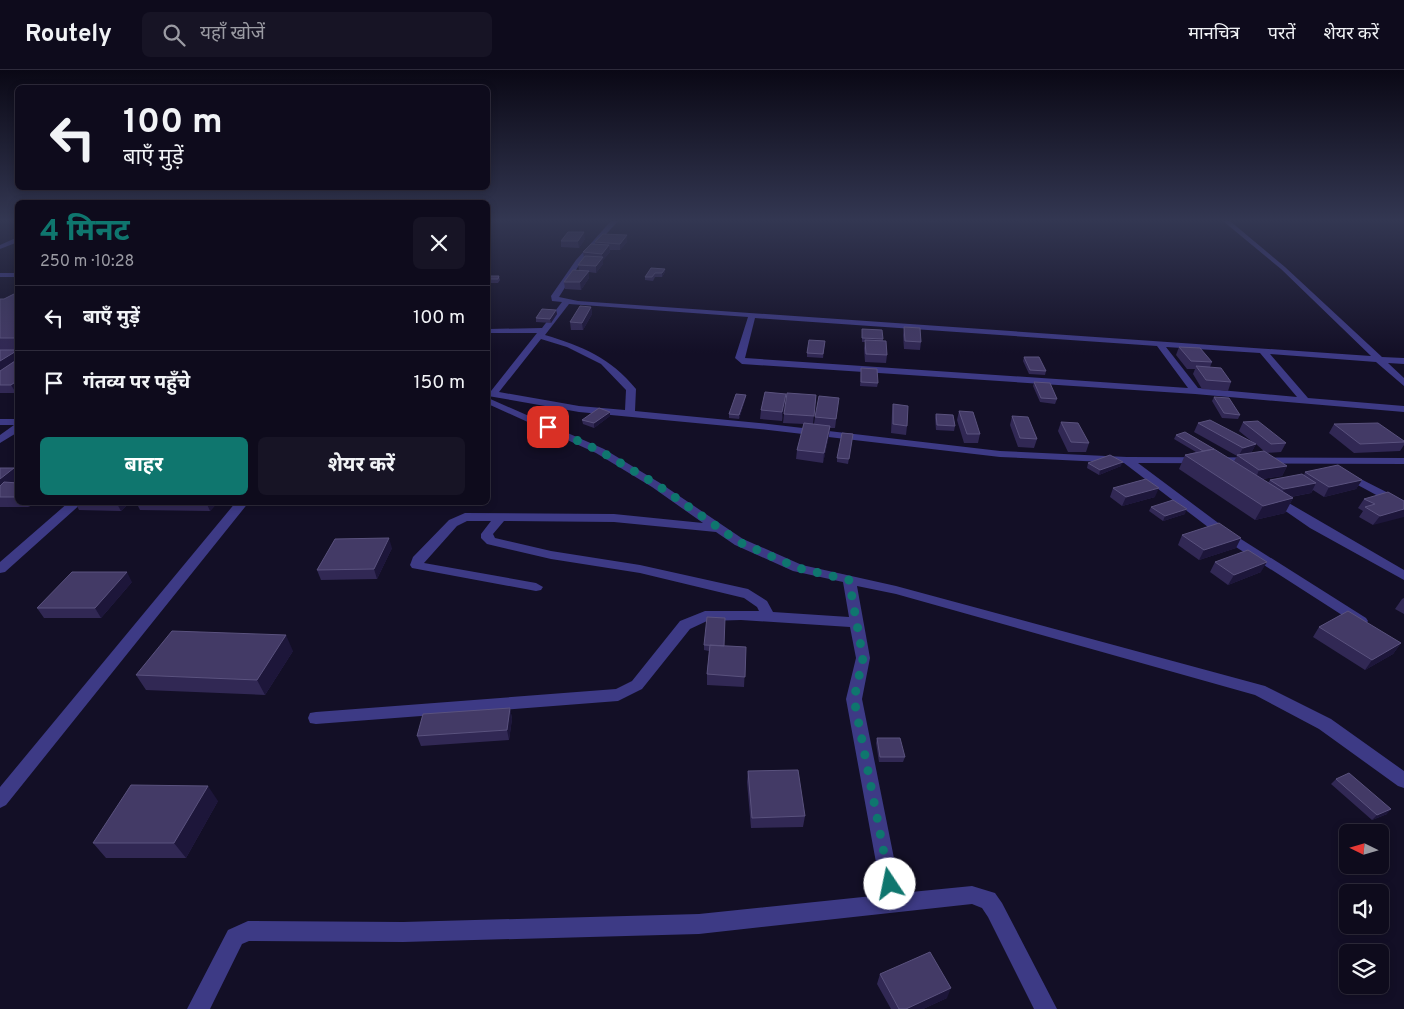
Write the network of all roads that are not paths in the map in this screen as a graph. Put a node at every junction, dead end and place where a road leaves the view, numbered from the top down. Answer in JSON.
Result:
{"nodes":[{"id":1,"x":575,"y":265,"type":"edge"},
{"id":2,"x":1279,"y":265,"type":"edge"},
{"id":3,"x":0,"y":274,"type":"edge"},
{"id":4,"x":15,"y":274,"type":"edge"},
{"id":5,"x":567,"y":301,"type":"junction"},
{"id":6,"x":752,"y":316,"type":"junction"},
{"id":7,"x":490,"y":331,"type":"edge"},
{"id":8,"x":542,"y":333,"type":"junction"},
{"id":9,"x":1160,"y":345,"type":"junction"},
{"id":10,"x":1263,"y":352,"type":"junction"},
{"id":11,"x":1381,"y":359,"type":"junction"},
{"id":12,"x":1404,"y":361,"type":"edge"},
{"id":13,"x":1404,"y":383,"type":"edge"},
{"id":14,"x":1195,"y":391,"type":"junction"},
{"id":15,"x":490,"y":395,"type":"edge"},
{"id":16,"x":490,"y":396,"type":"edge"},
{"id":17,"x":490,"y":396,"type":"edge"},
{"id":18,"x":1306,"y":401,"type":"junction"},
{"id":19,"x":1404,"y":409,"type":"edge"},
{"id":20,"x":630,"y":415,"type":"junction"},
{"id":21,"x":0,"y":422,"type":"edge"},
{"id":22,"x":15,"y":422,"type":"edge"},
{"id":23,"x":15,"y":429,"type":"edge"},
{"id":24,"x":0,"y":440,"type":"edge"},
{"id":25,"x":1127,"y":460,"type":"junction"},
{"id":26,"x":1217,"y":460,"type":"junction"},
{"id":27,"x":1318,"y":460,"type":"junction"},
{"id":28,"x":1404,"y":461,"type":"edge"},
{"id":29,"x":1234,"y":471,"type":"edge"},
{"id":30,"x":1266,"y":493,"type":"edge"},
{"id":31,"x":74,"y":505,"type":"edge"},
{"id":32,"x":241,"y":505,"type":"edge"},
{"id":33,"x":1404,"y":506,"type":"edge"},
{"id":34,"x":501,"y":517,"type":"junction"},
{"id":35,"x":718,"y":529,"type":"junction"},
{"id":36,"x":0,"y":569,"type":"edge"},
{"id":37,"x":1404,"y":576,"type":"edge"},
{"id":38,"x":849,"y":580,"type":"junction"},
{"id":39,"x":536,"y":587,"type":"dead end"},
{"id":40,"x":768,"y":617,"type":"junction"},
{"id":41,"x":857,"y":622,"type":"junction"},
{"id":42,"x":1370,"y":626,"type":"edge"},
{"id":43,"x":316,"y":718,"type":"dead end"},
{"id":44,"x":1404,"y":781,"type":"edge"},
{"id":45,"x":0,"y":800,"type":"edge"},
{"id":46,"x":893,"y":903,"type":"junction"},
{"id":47,"x":198,"y":1009,"type":"edge"},
{"id":48,"x":1046,"y":1009,"type":"edge"}],
"edges":[{"from":1,"to":5,"type":"street"},
{"from":2,"to":11,"type":"street"},
{"from":3,"to":4,"type":"street"},
{"from":5,"to":6,"type":"street"},
{"from":5,"to":8,"type":"street"},
{"from":6,"to":9,"type":"street"},
{"from":6,"to":14,"type":"street"},
{"from":7,"to":8,"type":"street"},
{"from":8,"to":15,"type":"street"},
{"from":8,"to":20,"type":"street"},
{"from":9,"to":10,"type":"street"},
{"from":9,"to":14,"type":"street"},
{"from":10,"to":11,"type":"street"},
{"from":10,"to":18,"type":"street"},
{"from":11,"to":12,"type":"street"},
{"from":11,"to":13,"type":"street"},
{"from":14,"to":18,"type":"street"},
{"from":16,"to":20,"type":"street"},
{"from":17,"to":35,"type":"street"},
{"from":18,"to":19,"type":"street"},
{"from":20,"to":25,"type":"street"},
{"from":21,"to":22,"type":"street"},
{"from":23,"to":24,"type":"street"},
{"from":25,"to":26,"type":"street"},
{"from":25,"to":42,"type":"street"},
{"from":26,"to":27,"type":"street"},
{"from":26,"to":29,"type":"street"},
{"from":27,"to":28,"type":"street"},
{"from":27,"to":33,"type":"street"},
{"from":30,"to":37,"type":"street"},
{"from":31,"to":36,"type":"street"},
{"from":32,"to":45,"type":"street"},
{"from":34,"to":35,"type":"street"},
{"from":34,"to":39,"type":"street"},
{"from":34,"to":40,"type":"street"},
{"from":35,"to":38,"type":"street"},
{"from":38,"to":41,"type":"street"},
{"from":38,"to":44,"type":"street"},
{"from":40,"to":41,"type":"street"},
{"from":40,"to":43,"type":"street"},
{"from":41,"to":46,"type":"street"},
{"from":46,"to":47,"type":"street"},
{"from":46,"to":48,"type":"street"}]}
